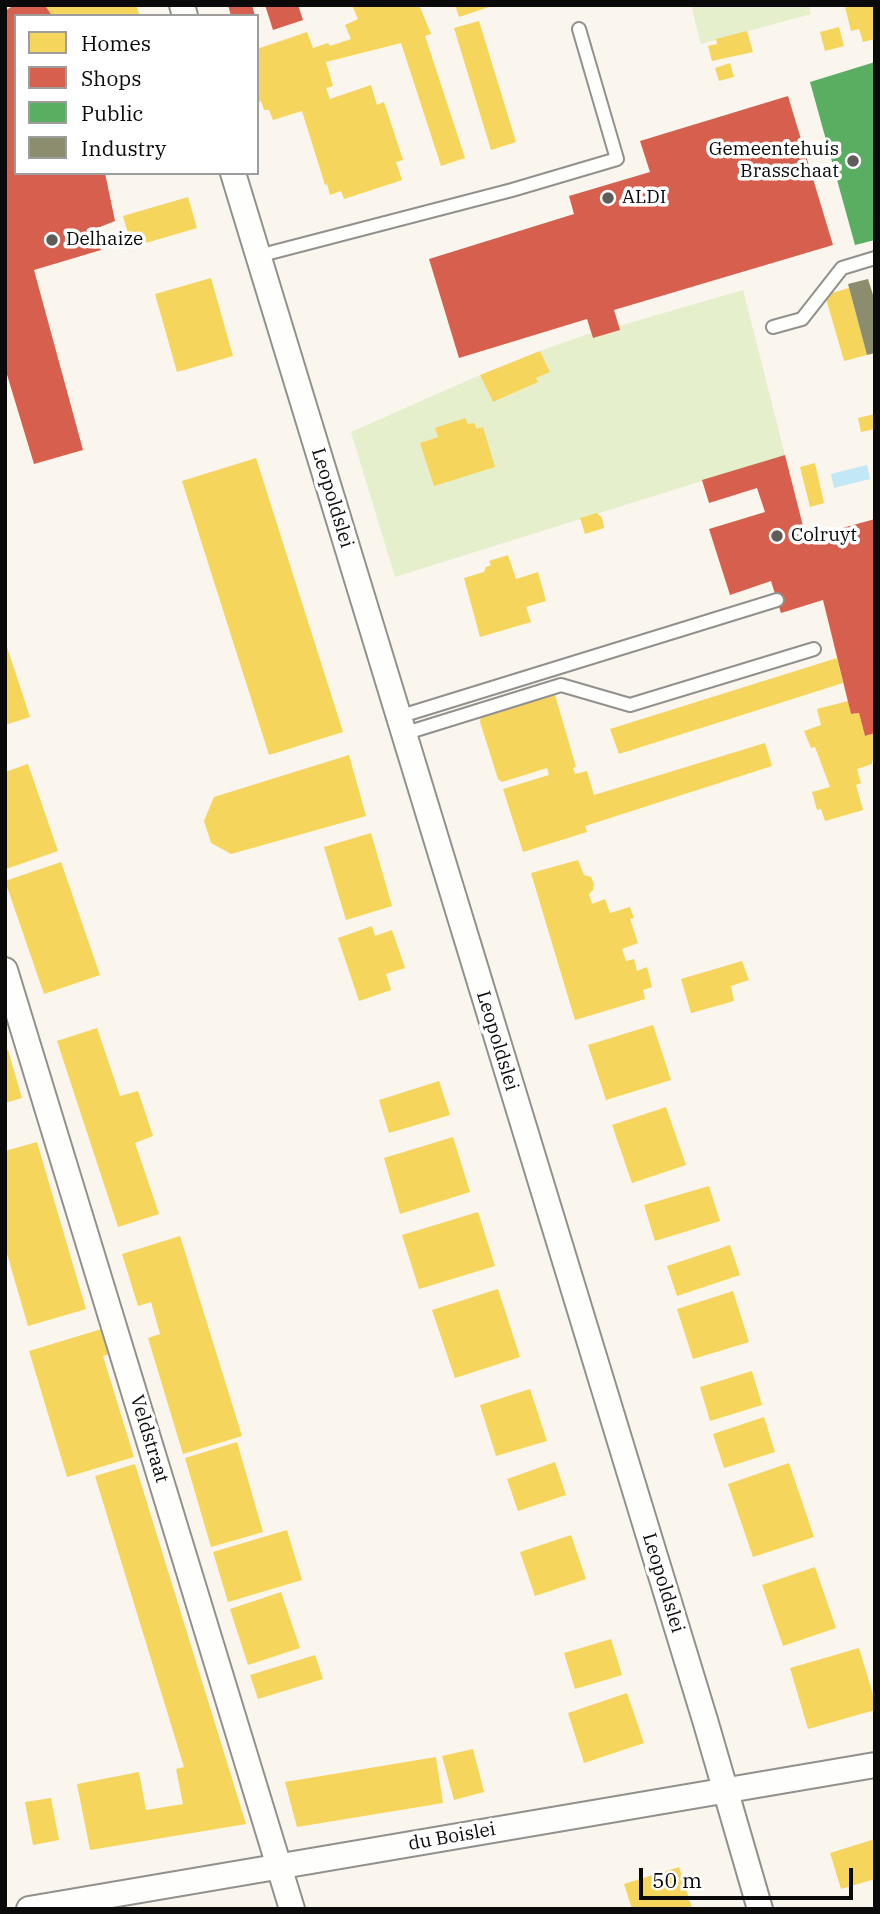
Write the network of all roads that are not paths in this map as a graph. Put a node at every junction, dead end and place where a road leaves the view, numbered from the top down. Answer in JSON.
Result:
{"nodes":[{"id":1,"x":579,"y":29,"type":"dead end"},
{"id":2,"x":234,"y":175,"type":"edge"},
{"id":3,"x":258,"y":256,"type":"junction"},
{"id":4,"x":875,"y":258,"type":"edge"},
{"id":5,"x":773,"y":327,"type":"dead end"},
{"id":6,"x":777,"y":600,"type":"dead end"},
{"id":7,"x":814,"y":649,"type":"dead end"},
{"id":8,"x":400,"y":726,"type":"junction"},
{"id":9,"x":5,"y":970,"type":"edge"},
{"id":10,"x":875,"y":1766,"type":"edge"},
{"id":11,"x":724,"y":1791,"type":"junction"},
{"id":12,"x":279,"y":1867,"type":"junction"},
{"id":13,"x":29,"y":1909,"type":"edge"},
{"id":14,"x":292,"y":1909,"type":"edge"},
{"id":15,"x":760,"y":1909,"type":"edge"}],
"edges":[{"from":1,"to":3,"type":"lane"},
{"from":2,"to":3,"type":"street","name":"Leopoldslei"},
{"from":3,"to":8,"type":"street","name":"Leopoldslei"},
{"from":4,"to":5,"type":"lane"},
{"from":6,"to":8,"type":"lane"},
{"from":7,"to":8,"type":"lane"},
{"from":8,"to":11,"type":"street","name":"Leopoldslei"},
{"from":9,"to":12,"type":"street","name":"Veldstraat"},
{"from":10,"to":11,"type":"street","name":"du Boislei"},
{"from":11,"to":12,"type":"street","name":"du Boislei"},
{"from":11,"to":15,"type":"street","name":"Leopoldslei"},
{"from":12,"to":13,"type":"street","name":"du Boislei"},
{"from":12,"to":14,"type":"street","name":"Veldstraat"}]}
